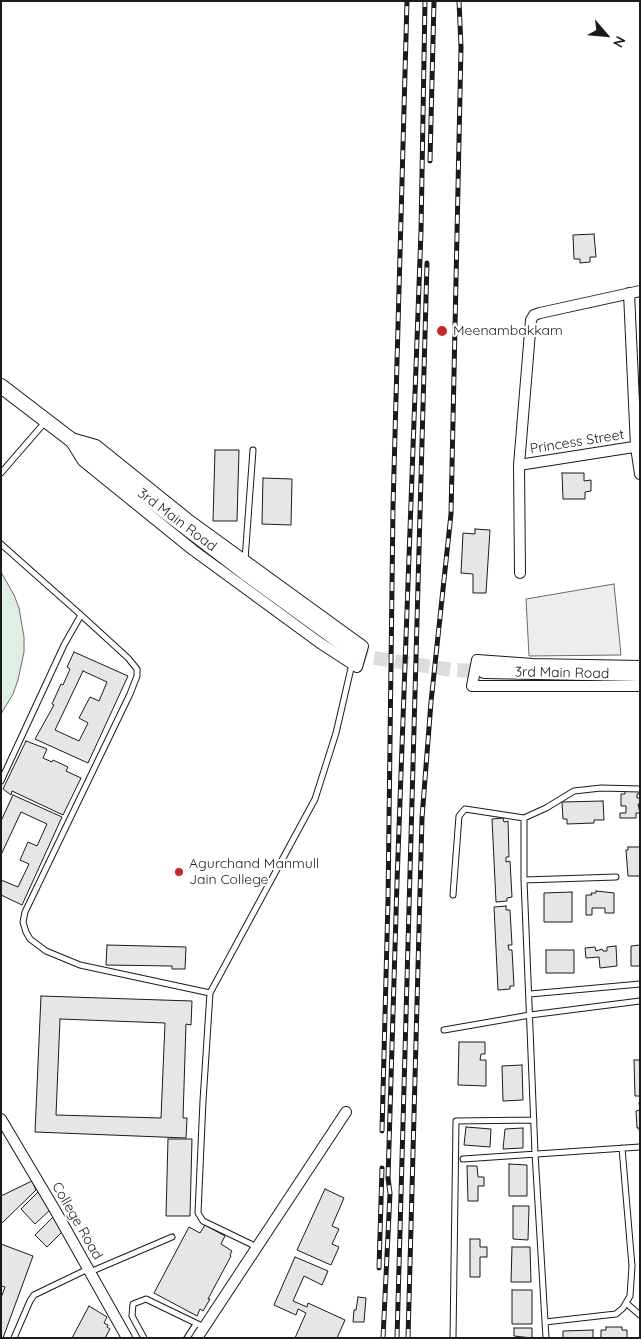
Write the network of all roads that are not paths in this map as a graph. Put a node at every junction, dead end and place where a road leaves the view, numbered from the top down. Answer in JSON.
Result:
{"nodes":[{"id":1,"x":640,"y":291,"type":"edge"},
{"id":2,"x":628,"y":293,"type":"junction"},
{"id":3,"x":1,"y":386,"type":"edge"},
{"id":4,"x":46,"y":420,"type":"junction"},
{"id":5,"x":68,"y":437,"type":"junction"},
{"id":6,"x":638,"y":447,"type":"edge"},
{"id":7,"x":253,"y":450,"type":"dead end"},
{"id":8,"x":519,"y":465,"type":"junction"},
{"id":9,"x":1,"y":473,"type":"edge"},
{"id":10,"x":640,"y":474,"type":"edge"},
{"id":11,"x":1,"y":544,"type":"edge"},
{"id":12,"x":245,"y":560,"type":"junction"},
{"id":13,"x":520,"y":573,"type":"dead end"},
{"id":14,"x":81,"y":615,"type":"junction"},
{"id":15,"x":353,"y":658,"type":"junction"},
{"id":16,"x":478,"y":664,"type":"junction"},
{"id":17,"x":640,"y":666,"type":"edge"},
{"id":18,"x":640,"y":674,"type":"edge"},
{"id":19,"x":640,"y":686,"type":"edge"},
{"id":20,"x":1,"y":781,"type":"edge"},
{"id":21,"x":640,"y":789,"type":"edge"},
{"id":22,"x":524,"y":818,"type":"junction"},
{"id":23,"x":616,"y":877,"type":"dead end"},
{"id":24,"x":524,"y":880,"type":"junction"},
{"id":25,"x":453,"y":895,"type":"dead end"},
{"id":26,"x":640,"y":984,"type":"edge"},
{"id":27,"x":210,"y":993,"type":"junction"},
{"id":28,"x":530,"y":994,"type":"junction"},
{"id":29,"x":640,"y":1001,"type":"edge"},
{"id":30,"x":530,"y":1015,"type":"junction"},
{"id":31,"x":444,"y":1030,"type":"dead end"},
{"id":32,"x":346,"y":1112,"type":"dead end"},
{"id":33,"x":1,"y":1119,"type":"edge"},
{"id":34,"x":534,"y":1120,"type":"junction"},
{"id":35,"x":640,"y":1147,"type":"edge"},
{"id":36,"x":622,"y":1148,"type":"junction"},
{"id":37,"x":535,"y":1154,"type":"junction"},
{"id":38,"x":463,"y":1159,"type":"dead end"},
{"id":39,"x":172,"y":1237,"type":"dead end"},
{"id":40,"x":258,"y":1247,"type":"junction"},
{"id":41,"x":89,"y":1271,"type":"junction"},
{"id":42,"x":626,"y":1303,"type":"junction"},
{"id":43,"x":640,"y":1314,"type":"edge"},
{"id":44,"x":545,"y":1322,"type":"junction"},
{"id":45,"x":200,"y":1325,"type":"junction"},
{"id":46,"x":14,"y":1338,"type":"edge"},
{"id":47,"x":126,"y":1338,"type":"edge"},
{"id":48,"x":144,"y":1338,"type":"edge"},
{"id":49,"x":195,"y":1338,"type":"edge"},
{"id":50,"x":453,"y":1338,"type":"edge"},
{"id":51,"x":546,"y":1338,"type":"edge"}],
"edges":[{"from":1,"to":2,"type":"street"},
{"from":2,"to":6,"type":"street"},
{"from":2,"to":8,"type":"street"},
{"from":3,"to":4,"type":"street","name":"3rd Main Road"},
{"from":4,"to":5,"type":"street","name":"3rd Main Road"},
{"from":4,"to":9,"type":"lane"},
{"from":5,"to":12,"type":"street"},
{"from":5,"to":15,"type":"street","name":"3rd Main Road"},
{"from":6,"to":8,"type":"street","name":"Princess Street"},
{"from":6,"to":10,"type":"street"},
{"from":7,"to":12,"type":"lane"},
{"from":8,"to":13,"type":"street"},
{"from":11,"to":14,"type":"lane"},
{"from":12,"to":15,"type":"street"},
{"from":14,"to":20,"type":"lane"},
{"from":14,"to":27,"type":"lane"},
{"from":15,"to":27,"type":"lane"},
{"from":16,"to":17,"type":"street"},
{"from":16,"to":18,"type":"street","name":"3rd Main Road"},
{"from":16,"to":19,"type":"street"},
{"from":21,"to":22,"type":"lane"},
{"from":22,"to":24,"type":"lane"},
{"from":22,"to":25,"type":"lane"},
{"from":23,"to":24,"type":"lane"},
{"from":24,"to":28,"type":"lane"},
{"from":26,"to":28,"type":"lane"},
{"from":27,"to":40,"type":"lane"},
{"from":28,"to":30,"type":"lane"},
{"from":29,"to":30,"type":"lane"},
{"from":30,"to":31,"type":"lane"},
{"from":30,"to":34,"type":"lane"},
{"from":32,"to":40,"type":"street"},
{"from":33,"to":41,"type":"street","name":"College Road"},
{"from":34,"to":37,"type":"lane"},
{"from":34,"to":50,"type":"lane"},
{"from":35,"to":36,"type":"lane"},
{"from":36,"to":37,"type":"lane"},
{"from":36,"to":42,"type":"lane"},
{"from":37,"to":38,"type":"lane"},
{"from":37,"to":44,"type":"lane"},
{"from":39,"to":41,"type":"lane"},
{"from":40,"to":45,"type":"street"},
{"from":41,"to":46,"type":"lane"},
{"from":41,"to":47,"type":"street","name":"College Road"},
{"from":42,"to":43,"type":"lane"},
{"from":42,"to":44,"type":"lane"},
{"from":44,"to":51,"type":"lane"},
{"from":45,"to":48,"type":"lane"},
{"from":45,"to":49,"type":"street"}]}
